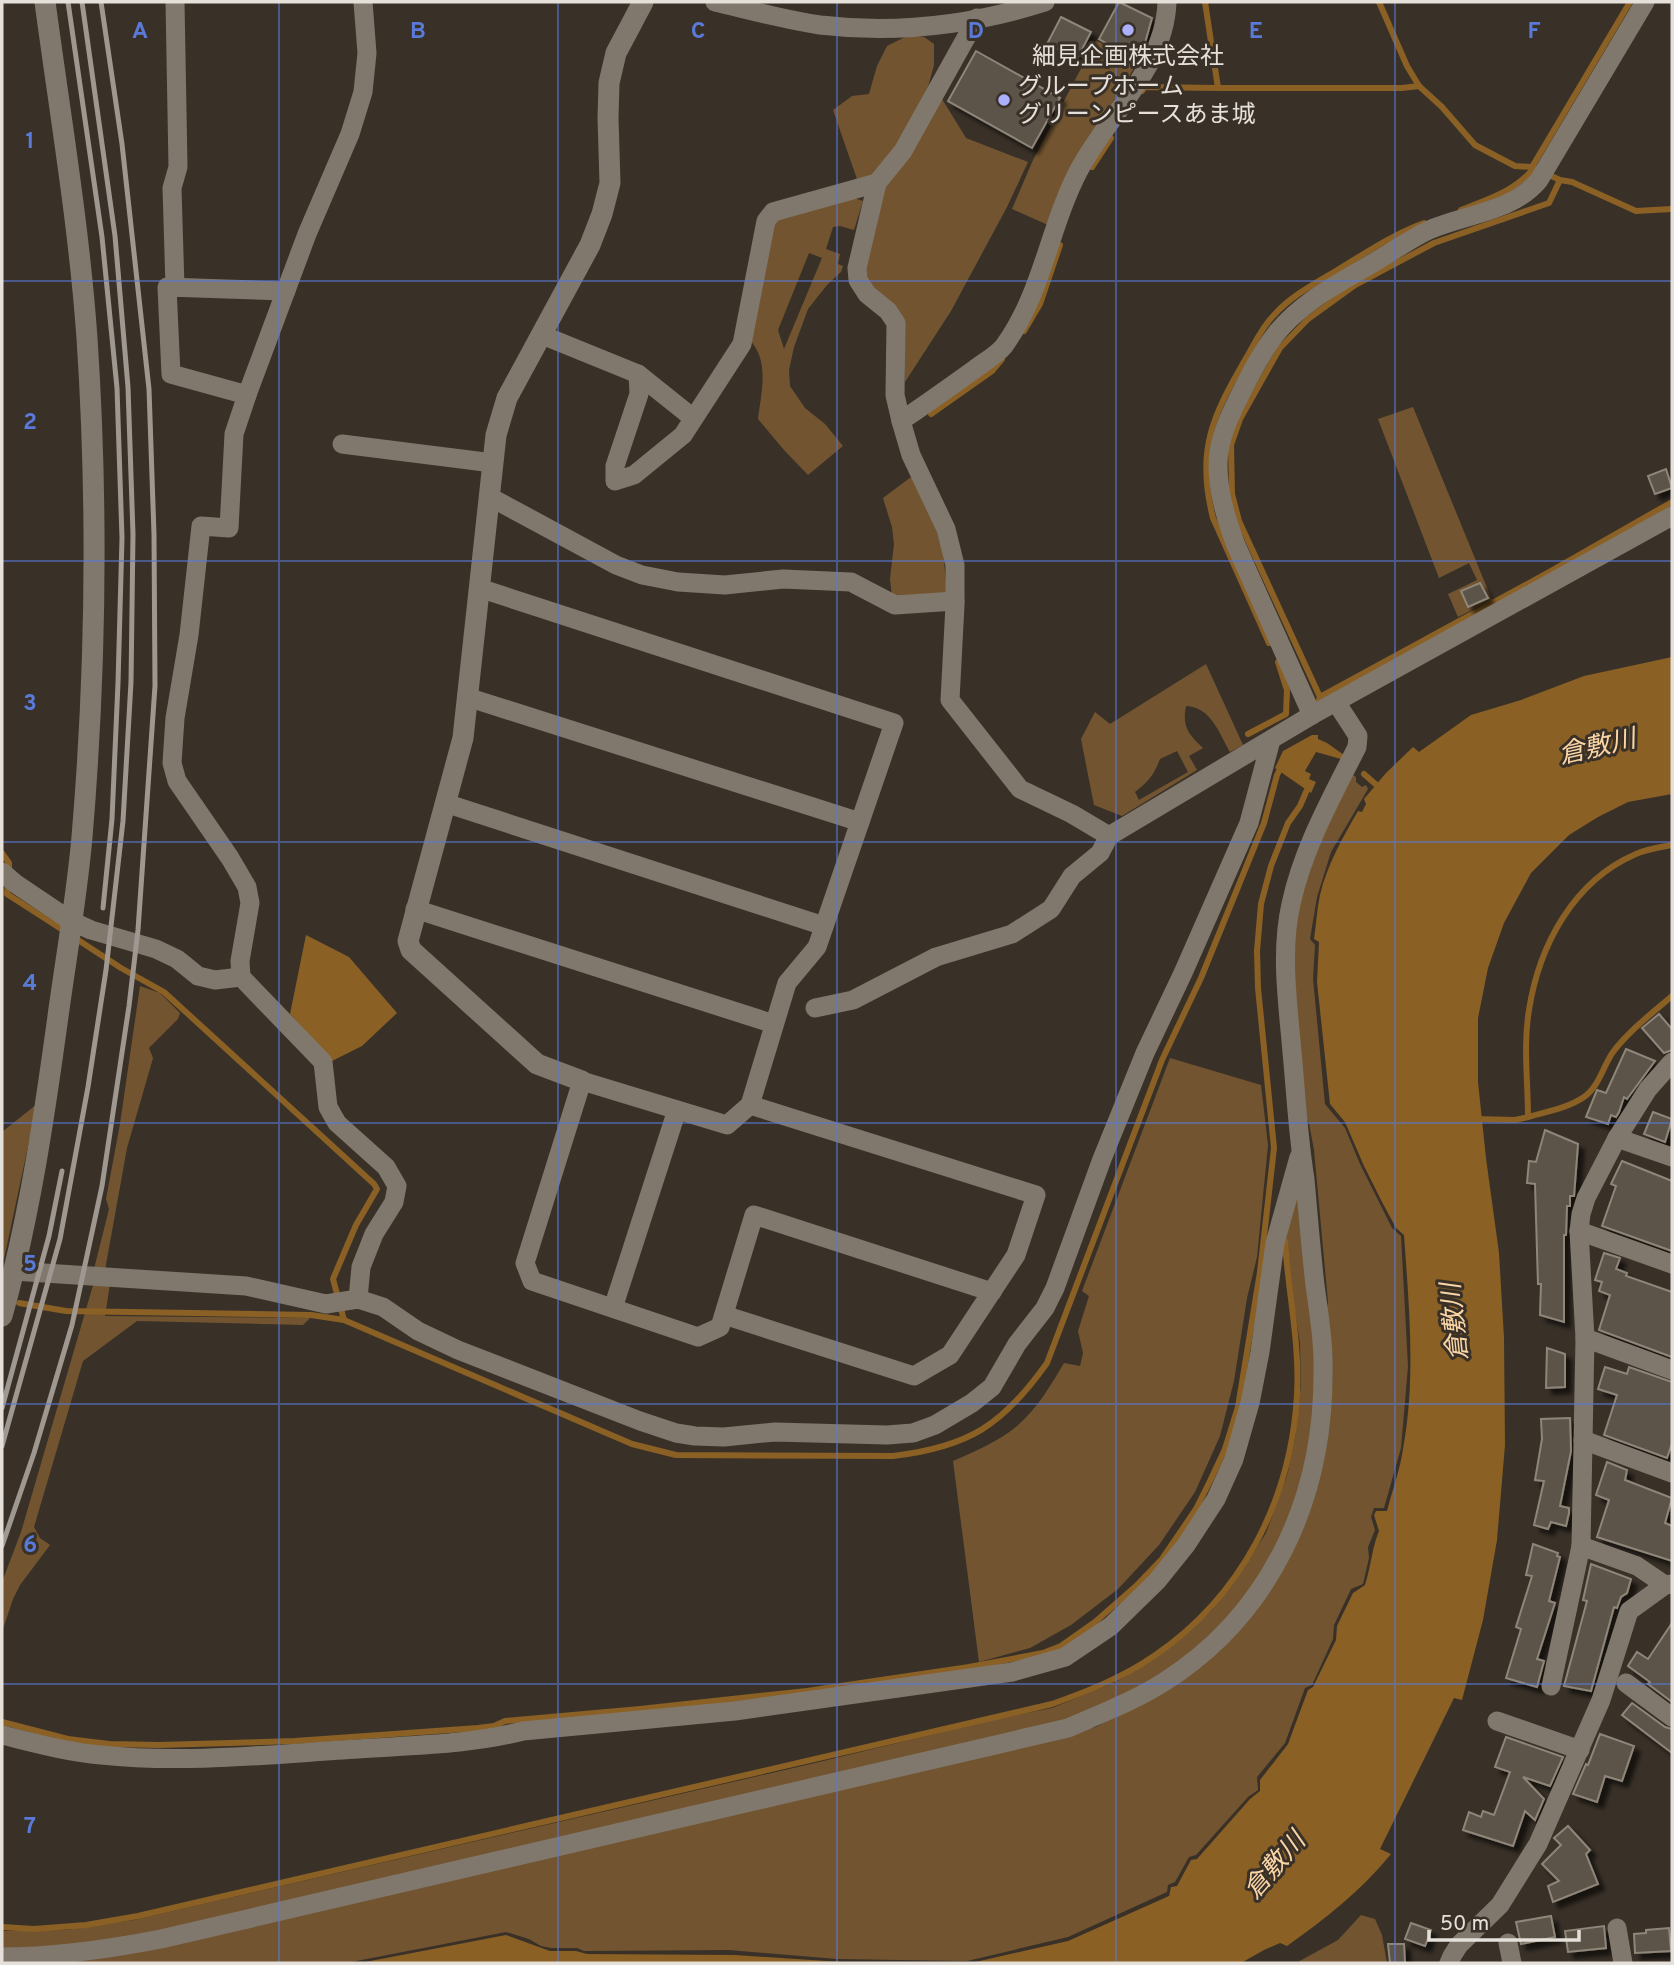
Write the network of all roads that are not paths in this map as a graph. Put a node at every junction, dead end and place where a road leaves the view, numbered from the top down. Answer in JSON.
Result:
{"nodes":[{"id":1,"x":45,"y":2,"type":"edge"},
{"id":2,"x":175,"y":2,"type":"edge"},
{"id":3,"x":363,"y":2,"type":"edge"},
{"id":4,"x":643,"y":2,"type":"edge"},
{"id":5,"x":715,"y":2,"type":"edge"},
{"id":6,"x":1045,"y":2,"type":"edge"},
{"id":7,"x":1167,"y":2,"type":"edge"},
{"id":8,"x":1645,"y":2,"type":"edge"},
{"id":9,"x":977,"y":19,"type":"junction"},
{"id":10,"x":877,"y":183,"type":"junction"},
{"id":11,"x":175,"y":287,"type":"junction"},
{"id":12,"x":286,"y":291,"type":"junction"},
{"id":13,"x":542,"y":335,"type":"junction"},
{"id":14,"x":638,"y":374,"type":"junction"},
{"id":15,"x":247,"y":395,"type":"junction"},
{"id":16,"x":693,"y":418,"type":"junction"},
{"id":17,"x":901,"y":421,"type":"junction"},
{"id":18,"x":342,"y":444,"type":"dead end"},
{"id":19,"x":493,"y":463,"type":"junction"},
{"id":20,"x":490,"y":496,"type":"junction"},
{"id":21,"x":1672,"y":516,"type":"edge"},
{"id":22,"x":479,"y":588,"type":"junction"},
{"id":23,"x":955,"y":601,"type":"junction"},
{"id":24,"x":467,"y":697,"type":"junction"},
{"id":25,"x":1336,"y":702,"type":"junction"},
{"id":26,"x":1312,"y":715,"type":"junction"},
{"id":27,"x":1271,"y":740,"type":"junction"},
{"id":28,"x":445,"y":803,"type":"junction"},
{"id":29,"x":860,"y":822,"type":"junction"},
{"id":30,"x":1110,"y":836,"type":"junction"},
{"id":31,"x":9,"y":878,"type":"edge"},
{"id":32,"x":415,"y":909,"type":"junction"},
{"id":33,"x":824,"y":926,"type":"junction"},
{"id":34,"x":70,"y":931,"type":"junction"},
{"id":35,"x":241,"y":977,"type":"junction"},
{"id":36,"x":815,"y":1008,"type":"dead end"},
{"id":37,"x":775,"y":1024,"type":"junction"},
{"id":38,"x":1672,"y":1062,"type":"edge"},
{"id":39,"x":582,"y":1081,"type":"junction"},
{"id":40,"x":750,"y":1105,"type":"junction"},
{"id":41,"x":677,"y":1110,"type":"junction"},
{"id":42,"x":1617,"y":1138,"type":"junction"},
{"id":43,"x":1300,"y":1151,"type":"junction"},
{"id":44,"x":1672,"y":1157,"type":"edge"},
{"id":45,"x":1579,"y":1231,"type":"junction"},
{"id":46,"x":1672,"y":1264,"type":"edge"},
{"id":47,"x":8,"y":1281,"type":"edge"},
{"id":48,"x":992,"y":1292,"type":"junction"},
{"id":49,"x":346,"y":1301,"type":"junction"},
{"id":50,"x":613,"y":1308,"type":"junction"},
{"id":51,"x":724,"y":1315,"type":"junction"},
{"id":52,"x":2,"y":1316,"type":"edge"},
{"id":53,"x":1585,"y":1338,"type":"junction"},
{"id":54,"x":1672,"y":1370,"type":"edge"},
{"id":55,"x":1583,"y":1440,"type":"junction"},
{"id":56,"x":1672,"y":1473,"type":"edge"},
{"id":57,"x":1581,"y":1546,"type":"junction"},
{"id":58,"x":1669,"y":1584,"type":"edge"},
{"id":59,"x":1626,"y":1683,"type":"dead end"},
{"id":60,"x":1551,"y":1686,"type":"dead end"},
{"id":61,"x":1672,"y":1717,"type":"edge"},
{"id":62,"x":1497,"y":1721,"type":"dead end"},
{"id":63,"x":2,"y":1735,"type":"edge"},
{"id":64,"x":1580,"y":1750,"type":"junction"},
{"id":65,"x":1617,"y":1928,"type":"dead end"},
{"id":66,"x":1508,"y":1943,"type":"dead end"},
{"id":67,"x":2,"y":1957,"type":"edge"},
{"id":68,"x":1449,"y":1963,"type":"edge"},
{"id":69,"x":1512,"y":1963,"type":"edge"},
{"id":70,"x":1623,"y":1963,"type":"edge"}],
"edges":[{"from":1,"to":34,"type":"street"},
{"from":2,"to":11,"type":"street"},
{"from":3,"to":12,"type":"street"},
{"from":4,"to":13,"type":"street"},
{"from":5,"to":9,"type":"street"},
{"from":6,"to":9,"type":"street"},
{"from":7,"to":17,"type":"street"},
{"from":8,"to":26,"type":"street"},
{"from":9,"to":10,"type":"street"},
{"from":10,"to":16,"type":"street"},
{"from":10,"to":17,"type":"street"},
{"from":11,"to":12,"type":"street"},
{"from":11,"to":15,"type":"street"},
{"from":12,"to":15,"type":"street"},
{"from":13,"to":14,"type":"street"},
{"from":13,"to":19,"type":"street"},
{"from":14,"to":16,"type":"street"},
{"from":14,"to":16,"type":"street"},
{"from":15,"to":35,"type":"street"},
{"from":17,"to":23,"type":"street"},
{"from":18,"to":19,"type":"street"},
{"from":19,"to":20,"type":"street"},
{"from":20,"to":22,"type":"street"},
{"from":20,"to":23,"type":"street"},
{"from":21,"to":25,"type":"street"},
{"from":22,"to":24,"type":"street"},
{"from":22,"to":29,"type":"street"},
{"from":23,"to":30,"type":"street"},
{"from":24,"to":28,"type":"street"},
{"from":24,"to":29,"type":"street"},
{"from":25,"to":26,"type":"street"},
{"from":25,"to":43,"type":"street"},
{"from":26,"to":27,"type":"street"},
{"from":27,"to":30,"type":"street"},
{"from":27,"to":49,"type":"street"},
{"from":28,"to":32,"type":"street"},
{"from":28,"to":33,"type":"street"},
{"from":29,"to":33,"type":"street"},
{"from":30,"to":36,"type":"street"},
{"from":31,"to":34,"type":"street"},
{"from":32,"to":37,"type":"street"},
{"from":32,"to":39,"type":"street"},
{"from":33,"to":37,"type":"street"},
{"from":34,"to":35,"type":"street"},
{"from":34,"to":47,"type":"street"},
{"from":35,"to":49,"type":"street"},
{"from":37,"to":40,"type":"street"},
{"from":38,"to":42,"type":"street"},
{"from":39,"to":41,"type":"street"},
{"from":39,"to":50,"type":"street"},
{"from":40,"to":41,"type":"street"},
{"from":40,"to":48,"type":"street"},
{"from":41,"to":50,"type":"street"},
{"from":42,"to":44,"type":"street"},
{"from":42,"to":45,"type":"street"},
{"from":43,"to":63,"type":"street"},
{"from":43,"to":67,"type":"street"},
{"from":45,"to":46,"type":"street"},
{"from":45,"to":53,"type":"street"},
{"from":47,"to":49,"type":"street"},
{"from":47,"to":52,"type":"street"},
{"from":48,"to":51,"type":"street"},
{"from":48,"to":51,"type":"street"},
{"from":50,"to":51,"type":"street"},
{"from":53,"to":54,"type":"street"},
{"from":53,"to":55,"type":"street"},
{"from":55,"to":56,"type":"street"},
{"from":55,"to":57,"type":"street"},
{"from":57,"to":58,"type":"street"},
{"from":57,"to":60,"type":"street"},
{"from":58,"to":64,"type":"street"},
{"from":59,"to":61,"type":"street"},
{"from":62,"to":64,"type":"street"},
{"from":64,"to":68,"type":"street"},
{"from":65,"to":70,"type":"street"},
{"from":66,"to":69,"type":"street"}]}
